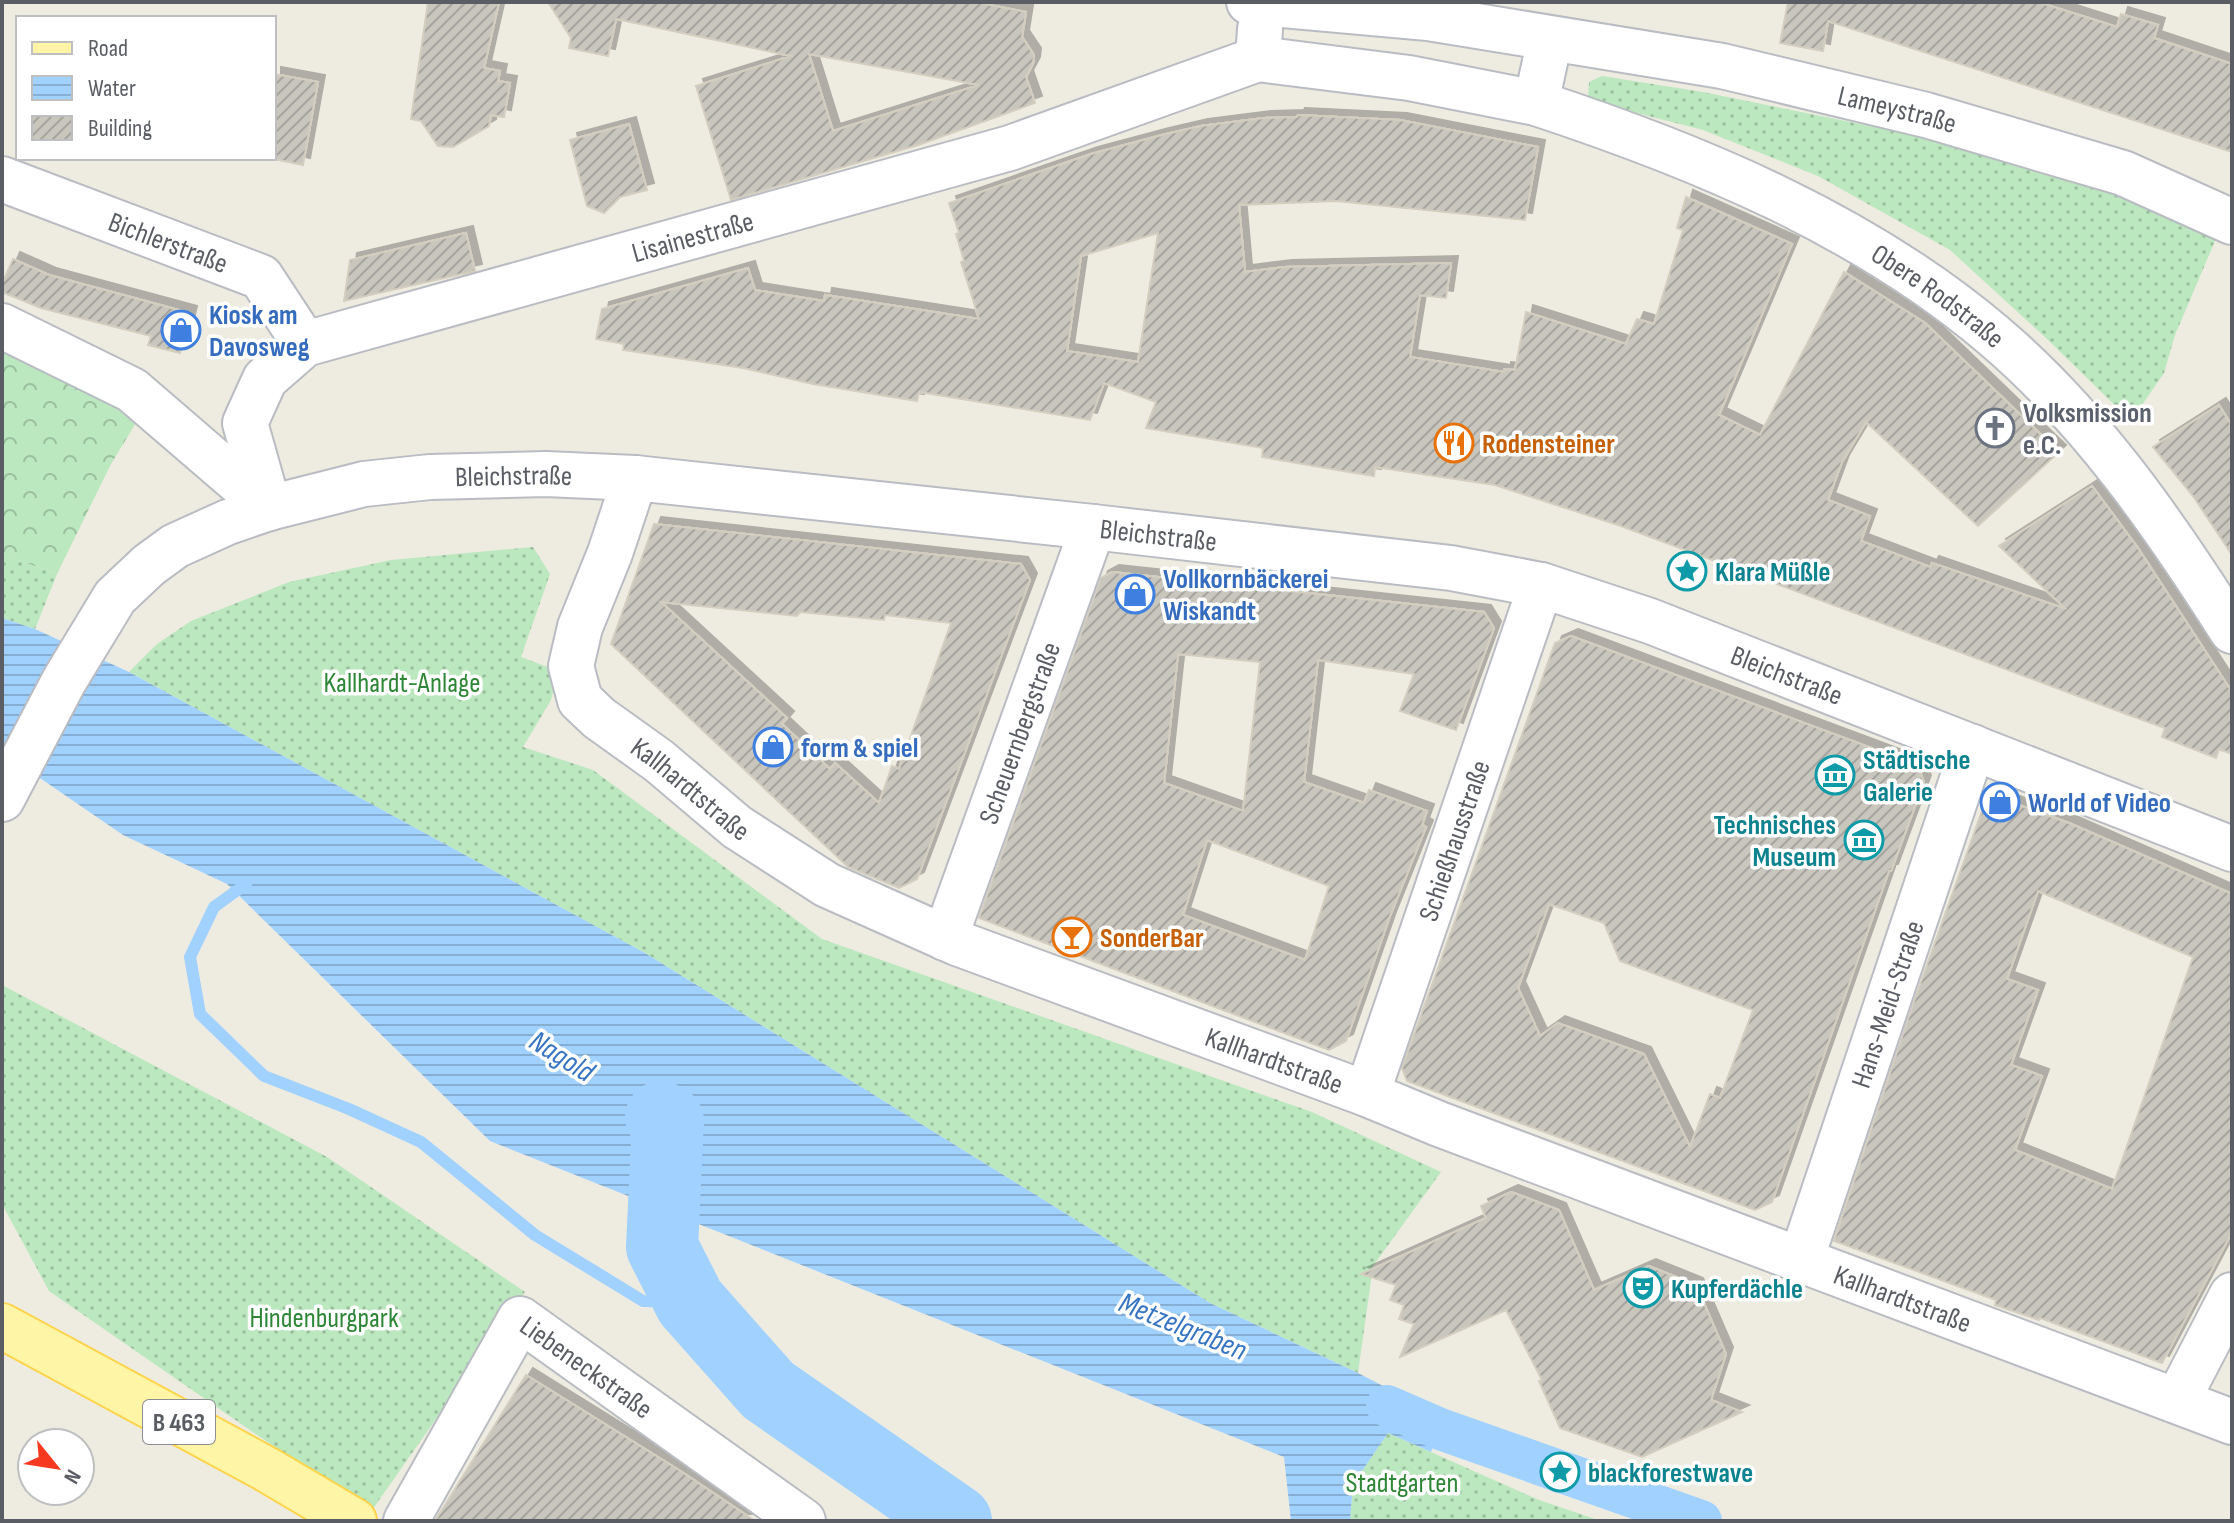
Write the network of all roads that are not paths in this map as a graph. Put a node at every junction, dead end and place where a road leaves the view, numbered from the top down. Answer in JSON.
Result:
{"nodes":[{"id":1,"x":1256,"y":3,"type":"edge"},
{"id":2,"x":1418,"y":10,"type":"edge"},
{"id":3,"x":1550,"y":39,"type":"junction"},
{"id":4,"x":1258,"y":59,"type":"junction"},
{"id":5,"x":1536,"y":103,"type":"junction"},
{"id":6,"x":2,"y":179,"type":"edge"},
{"id":7,"x":2232,"y":222,"type":"edge"},
{"id":8,"x":2,"y":326,"type":"edge"},
{"id":9,"x":305,"y":344,"type":"junction"},
{"id":10,"x":635,"y":478,"type":"junction"},
{"id":11,"x":269,"y":508,"type":"junction"},
{"id":12,"x":1093,"y":527,"type":"junction"},
{"id":13,"x":1541,"y":585,"type":"junction"},
{"id":14,"x":2232,"y":631,"type":"edge"},
{"id":15,"x":1973,"y":747,"type":"junction"},
{"id":16,"x":2,"y":799,"type":"edge"},
{"id":17,"x":2232,"y":849,"type":"edge"},
{"id":18,"x":945,"y":938,"type":"junction"},
{"id":19,"x":1367,"y":1094,"type":"junction"},
{"id":20,"x":1801,"y":1260,"type":"junction"},
{"id":21,"x":2232,"y":1295,"type":"edge"},
{"id":22,"x":2,"y":1326,"type":"edge"},
{"id":23,"x":2177,"y":1401,"type":"junction"},
{"id":24,"x":2232,"y":1422,"type":"edge"},
{"id":25,"x":354,"y":1521,"type":"edge"},
{"id":26,"x":406,"y":1521,"type":"edge"},
{"id":27,"x":803,"y":1521,"type":"edge"}],
"edges":[{"from":1,"to":2,"type":"street","name":"Lameystraße"},
{"from":1,"to":4,"type":"street","name":"Lameystraße"},
{"from":2,"to":3,"type":"street","name":"Lameystraße"},
{"from":3,"to":5,"type":"street"},
{"from":3,"to":7,"type":"street","name":"Lameystraße"},
{"from":4,"to":5,"type":"street"},
{"from":4,"to":9,"type":"street","name":"Lisainestraße"},
{"from":5,"to":14,"type":"street","name":"Obere Rodstraße"},
{"from":6,"to":9,"type":"street","name":"Bichlerstraße"},
{"from":8,"to":11,"type":"street"},
{"from":9,"to":11,"type":"street","name":"Lisainestraße"},
{"from":10,"to":11,"type":"street","name":"Bleichstraße"},
{"from":10,"to":12,"type":"street","name":"Bleichstraße"},
{"from":10,"to":18,"type":"street","name":"Kallhardtstraße"},
{"from":11,"to":16,"type":"street","name":"Bleichstraße"},
{"from":12,"to":13,"type":"street","name":"Bleichstraße"},
{"from":12,"to":18,"type":"street","name":"Scheuernbergstraße"},
{"from":13,"to":15,"type":"street","name":"Bleichstraße"},
{"from":13,"to":19,"type":"street","name":"Schießhausstraße"},
{"from":15,"to":17,"type":"street","name":"Bleichstraße"},
{"from":15,"to":20,"type":"street","name":"Hans-Meid-Straße"},
{"from":18,"to":19,"type":"street","name":"Kallhardtstraße"},
{"from":19,"to":20,"type":"street","name":"Kallhardtstraße"},
{"from":20,"to":23,"type":"street","name":"Kallhardtstraße"},
{"from":21,"to":23,"type":"street"},
{"from":22,"to":25,"type":"main road","number":"B 463"},
{"from":23,"to":24,"type":"street","name":"Kallhardtstraße"},
{"from":26,"to":27,"type":"street","name":"Liebeneckstraße"}]}
